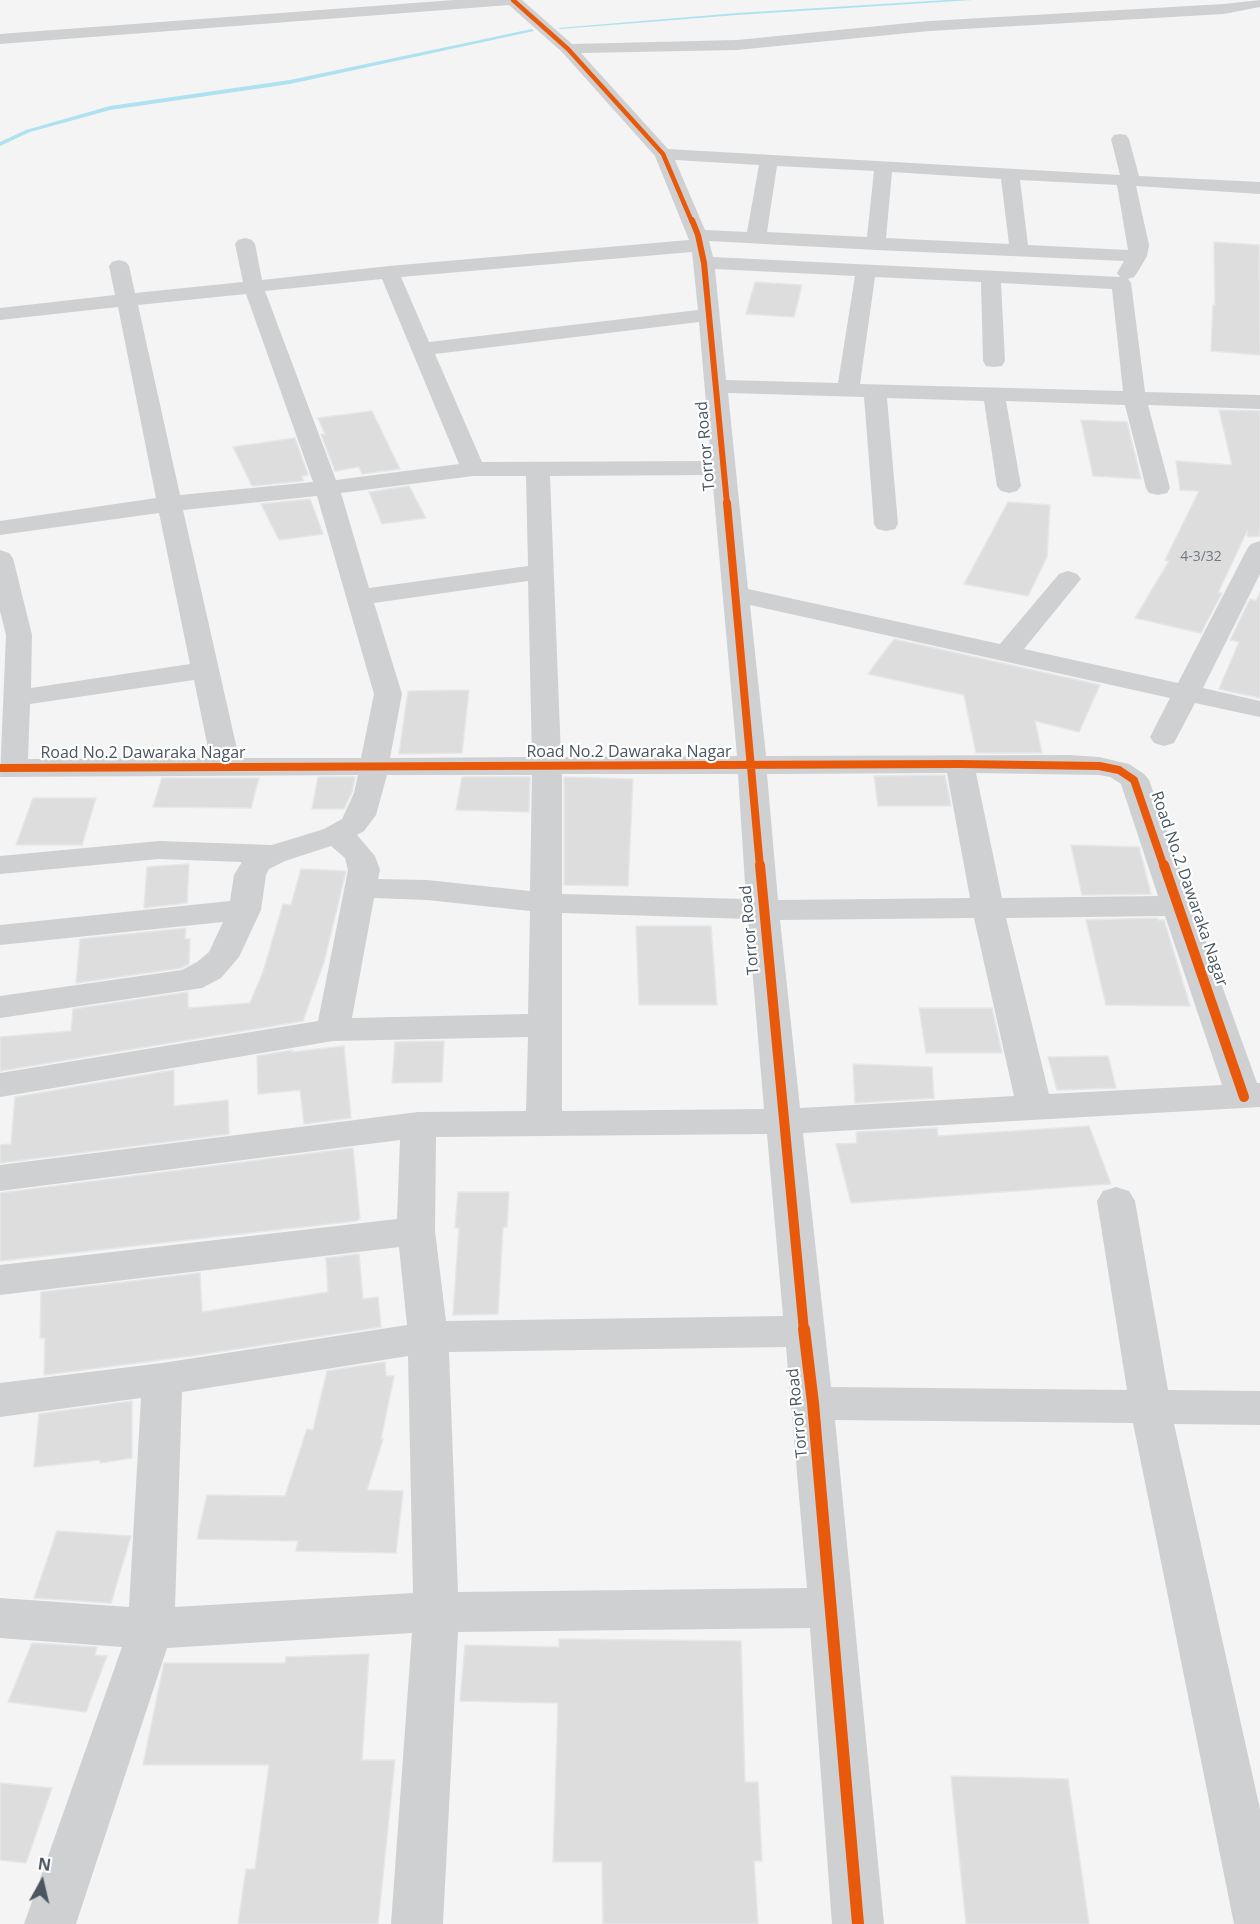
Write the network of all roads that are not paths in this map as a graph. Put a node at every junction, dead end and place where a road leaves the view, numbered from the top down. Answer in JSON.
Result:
{"nodes":[{"id":1,"x":513,"y":0,"type":"edge"},
{"id":2,"x":1260,"y":3,"type":"edge"},
{"id":3,"x":0,"y":39,"type":"edge"},
{"id":4,"x":568,"y":49,"type":"junction"},
{"id":5,"x":1120,"y":138,"type":"dead end"},
{"id":6,"x":663,"y":154,"type":"junction"},
{"id":7,"x":769,"y":161,"type":"junction"},
{"id":8,"x":883,"y":167,"type":"junction"},
{"id":9,"x":1010,"y":174,"type":"junction"},
{"id":10,"x":1128,"y":181,"type":"junction"},
{"id":11,"x":1260,"y":188,"type":"edge"},
{"id":12,"x":756,"y":238,"type":"junction"},
{"id":13,"x":876,"y":243,"type":"junction"},
{"id":14,"x":244,"y":244,"type":"dead end"},
{"id":15,"x":701,"y":248,"type":"junction"},
{"id":16,"x":1019,"y":250,"type":"junction"},
{"id":17,"x":1137,"y":256,"type":"junction"},
{"id":18,"x":119,"y":266,"type":"dead end"},
{"id":19,"x":866,"y":270,"type":"junction"},
{"id":20,"x":389,"y":272,"type":"junction"},
{"id":21,"x":991,"y":276,"type":"junction"},
{"id":22,"x":1121,"y":283,"type":"junction"},
{"id":23,"x":254,"y":288,"type":"junction"},
{"id":24,"x":127,"y":302,"type":"junction"},
{"id":25,"x":0,"y":314,"type":"edge"},
{"id":26,"x":709,"y":315,"type":"junction"},
{"id":27,"x":422,"y":349,"type":"junction"},
{"id":28,"x":994,"y":361,"type":"dead end"},
{"id":29,"x":715,"y":386,"type":"junction"},
{"id":30,"x":848,"y":389,"type":"junction"},
{"id":31,"x":875,"y":391,"type":"junction"},
{"id":32,"x":994,"y":394,"type":"junction"},
{"id":33,"x":1136,"y":398,"type":"junction"},
{"id":34,"x":1260,"y":402,"type":"edge"},
{"id":35,"x":725,"y":468,"type":"junction"},
{"id":36,"x":473,"y":469,"type":"junction"},
{"id":37,"x":538,"y":469,"type":"junction"},
{"id":38,"x":1009,"y":486,"type":"dead end"},
{"id":39,"x":327,"y":488,"type":"junction"},
{"id":40,"x":1158,"y":488,"type":"dead end"},
{"id":41,"x":168,"y":504,"type":"junction"},
{"id":42,"x":886,"y":524,"type":"dead end"},
{"id":43,"x":0,"y":528,"type":"edge"},
{"id":44,"x":1260,"y":549,"type":"edge"},
{"id":45,"x":0,"y":558,"type":"edge"},
{"id":46,"x":540,"y":572,"type":"junction"},
{"id":47,"x":1068,"y":579,"type":"dead end"},
{"id":48,"x":735,"y":594,"type":"junction"},
{"id":49,"x":359,"y":597,"type":"junction"},
{"id":50,"x":1007,"y":653,"type":"junction"},
{"id":51,"x":206,"y":670,"type":"junction"},
{"id":52,"x":1185,"y":691,"type":"junction"},
{"id":53,"x":17,"y":698,"type":"junction"},
{"id":54,"x":1260,"y":709,"type":"edge"},
{"id":55,"x":1164,"y":737,"type":"dead end"},
{"id":56,"x":960,"y":764,"type":"junction"},
{"id":57,"x":752,"y":766,"type":"junction"},
{"id":58,"x":226,"y":767,"type":"junction"},
{"id":59,"x":375,"y":767,"type":"junction"},
{"id":60,"x":547,"y":767,"type":"junction"},
{"id":61,"x":7,"y":768,"type":"edge"},
{"id":62,"x":335,"y":835,"type":"junction"},
{"id":63,"x":274,"y":854,"type":"junction"},
{"id":64,"x":0,"y":865,"type":"edge"},
{"id":65,"x":360,"y":888,"type":"junction"},
{"id":66,"x":546,"y":903,"type":"junction"},
{"id":67,"x":1180,"y":906,"type":"junction"},
{"id":68,"x":988,"y":908,"type":"junction"},
{"id":69,"x":245,"y":910,"type":"junction"},
{"id":70,"x":763,"y":910,"type":"junction"},
{"id":71,"x":0,"y":935,"type":"edge"},
{"id":72,"x":0,"y":1007,"type":"edge"},
{"id":73,"x":545,"y":1025,"type":"junction"},
{"id":74,"x":333,"y":1030,"type":"junction"},
{"id":75,"x":0,"y":1084,"type":"edge"},
{"id":76,"x":1252,"y":1096,"type":"edge"},
{"id":77,"x":1035,"y":1108,"type":"junction"},
{"id":78,"x":785,"y":1121,"type":"junction"},
{"id":79,"x":544,"y":1123,"type":"junction"},
{"id":80,"x":418,"y":1125,"type":"junction"},
{"id":81,"x":0,"y":1178,"type":"edge"},
{"id":82,"x":1116,"y":1201,"type":"dead end"},
{"id":83,"x":416,"y":1231,"type":"junction"},
{"id":84,"x":0,"y":1280,"type":"edge"},
{"id":85,"x":804,"y":1331,"type":"junction"},
{"id":86,"x":428,"y":1337,"type":"junction"},
{"id":87,"x":162,"y":1379,"type":"junction"},
{"id":88,"x":0,"y":1400,"type":"edge"},
{"id":89,"x":813,"y":1403,"type":"junction"},
{"id":90,"x":1150,"y":1407,"type":"junction"},
{"id":91,"x":1260,"y":1408,"type":"edge"},
{"id":92,"x":831,"y":1608,"type":"junction"},
{"id":93,"x":436,"y":1612,"type":"junction"},
{"id":94,"x":0,"y":1618,"type":"edge"},
{"id":95,"x":151,"y":1629,"type":"junction"},
{"id":96,"x":50,"y":1924,"type":"edge"},
{"id":97,"x":417,"y":1924,"type":"edge"},
{"id":98,"x":858,"y":1924,"type":"edge"},
{"id":99,"x":1260,"y":1924,"type":"edge"}],
"edges":[{"from":1,"to":3,"type":"street"},
{"from":1,"to":4,"type":"street","name":"Torror Road"},
{"from":2,"to":4,"type":"street"},
{"from":4,"to":6,"type":"street","name":"Torror Road"},
{"from":5,"to":10,"type":"street"},
{"from":6,"to":7,"type":"street"},
{"from":6,"to":15,"type":"street","name":"Torror Road"},
{"from":7,"to":8,"type":"street"},
{"from":7,"to":12,"type":"street"},
{"from":8,"to":9,"type":"street"},
{"from":8,"to":13,"type":"street"},
{"from":9,"to":10,"type":"street"},
{"from":9,"to":16,"type":"street"},
{"from":10,"to":11,"type":"street"},
{"from":10,"to":17,"type":"street"},
{"from":12,"to":13,"type":"street"},
{"from":12,"to":15,"type":"street"},
{"from":13,"to":16,"type":"street"},
{"from":14,"to":23,"type":"street"},
{"from":15,"to":19,"type":"street"},
{"from":15,"to":20,"type":"street"},
{"from":15,"to":26,"type":"street","name":"Torror Road"},
{"from":16,"to":17,"type":"street"},
{"from":17,"to":22,"type":"street"},
{"from":18,"to":24,"type":"street"},
{"from":19,"to":21,"type":"street"},
{"from":19,"to":30,"type":"street"},
{"from":20,"to":23,"type":"street"},
{"from":20,"to":27,"type":"street"},
{"from":21,"to":22,"type":"street"},
{"from":21,"to":28,"type":"street"},
{"from":22,"to":33,"type":"street"},
{"from":23,"to":24,"type":"street"},
{"from":23,"to":39,"type":"street"},
{"from":24,"to":25,"type":"street"},
{"from":24,"to":41,"type":"street"},
{"from":26,"to":27,"type":"street"},
{"from":26,"to":29,"type":"street","name":"Torror Road"},
{"from":27,"to":36,"type":"street"},
{"from":29,"to":30,"type":"street"},
{"from":29,"to":35,"type":"street","name":"Torror Road"},
{"from":30,"to":31,"type":"street"},
{"from":31,"to":32,"type":"street"},
{"from":31,"to":42,"type":"street"},
{"from":32,"to":33,"type":"street"},
{"from":32,"to":38,"type":"street"},
{"from":33,"to":34,"type":"street"},
{"from":33,"to":40,"type":"street"},
{"from":35,"to":37,"type":"street"},
{"from":35,"to":48,"type":"street","name":"Torror Road"},
{"from":36,"to":37,"type":"street"},
{"from":36,"to":39,"type":"street"},
{"from":37,"to":46,"type":"street"},
{"from":39,"to":41,"type":"street"},
{"from":39,"to":49,"type":"street"},
{"from":41,"to":43,"type":"street"},
{"from":41,"to":51,"type":"street"},
{"from":44,"to":52,"type":"street"},
{"from":45,"to":53,"type":"street"},
{"from":46,"to":49,"type":"street"},
{"from":46,"to":60,"type":"street"},
{"from":47,"to":50,"type":"street"},
{"from":48,"to":50,"type":"street"},
{"from":48,"to":57,"type":"street","name":"Torror Road"},
{"from":49,"to":59,"type":"street"},
{"from":50,"to":52,"type":"street"},
{"from":51,"to":53,"type":"street"},
{"from":51,"to":58,"type":"street"},
{"from":52,"to":54,"type":"street"},
{"from":52,"to":55,"type":"street"},
{"from":53,"to":61,"type":"street"},
{"from":56,"to":57,"type":"street","name":"Road No.2 Dawaraka Nagar"},
{"from":56,"to":67,"type":"street","name":"Road No.2 Dawaraka Nagar"},
{"from":56,"to":68,"type":"street"},
{"from":57,"to":60,"type":"street","name":"Road No.2 Dawaraka Nagar"},
{"from":57,"to":70,"type":"street","name":"Torror Road"},
{"from":58,"to":59,"type":"street","name":"Road No.2 Dawaraka Nagar"},
{"from":58,"to":61,"type":"street","name":"Road No.2 Dawaraka Nagar"},
{"from":59,"to":60,"type":"street","name":"Road No.2 Dawaraka Nagar"},
{"from":59,"to":62,"type":"street"},
{"from":60,"to":66,"type":"street"},
{"from":62,"to":63,"type":"street"},
{"from":62,"to":65,"type":"street"},
{"from":63,"to":64,"type":"street"},
{"from":63,"to":69,"type":"street"},
{"from":65,"to":66,"type":"street"},
{"from":65,"to":74,"type":"street"},
{"from":66,"to":70,"type":"street"},
{"from":66,"to":73,"type":"street"},
{"from":67,"to":68,"type":"street"},
{"from":67,"to":76,"type":"street","name":"Road No.2 Dawaraka Nagar"},
{"from":68,"to":70,"type":"street"},
{"from":68,"to":77,"type":"street"},
{"from":69,"to":71,"type":"street"},
{"from":69,"to":72,"type":"street"},
{"from":70,"to":78,"type":"street","name":"Torror Road"},
{"from":73,"to":74,"type":"street"},
{"from":73,"to":79,"type":"street"},
{"from":74,"to":75,"type":"street"},
{"from":76,"to":77,"type":"street"},
{"from":77,"to":78,"type":"street"},
{"from":78,"to":79,"type":"street"},
{"from":78,"to":85,"type":"street","name":"Torror Road"},
{"from":79,"to":80,"type":"street"},
{"from":80,"to":81,"type":"street"},
{"from":80,"to":83,"type":"street"},
{"from":82,"to":90,"type":"street"},
{"from":83,"to":84,"type":"street"},
{"from":83,"to":86,"type":"street"},
{"from":85,"to":86,"type":"street"},
{"from":85,"to":89,"type":"street","name":"Torror Road"},
{"from":86,"to":87,"type":"street"},
{"from":86,"to":93,"type":"street"},
{"from":87,"to":88,"type":"street"},
{"from":87,"to":95,"type":"street"},
{"from":89,"to":90,"type":"street"},
{"from":89,"to":92,"type":"street","name":"Torror Road"},
{"from":90,"to":91,"type":"street"},
{"from":90,"to":99,"type":"street"},
{"from":92,"to":93,"type":"street"},
{"from":92,"to":98,"type":"street","name":"Torror Road"},
{"from":93,"to":95,"type":"street"},
{"from":93,"to":97,"type":"street"},
{"from":94,"to":95,"type":"street"},
{"from":95,"to":96,"type":"street"}]}
